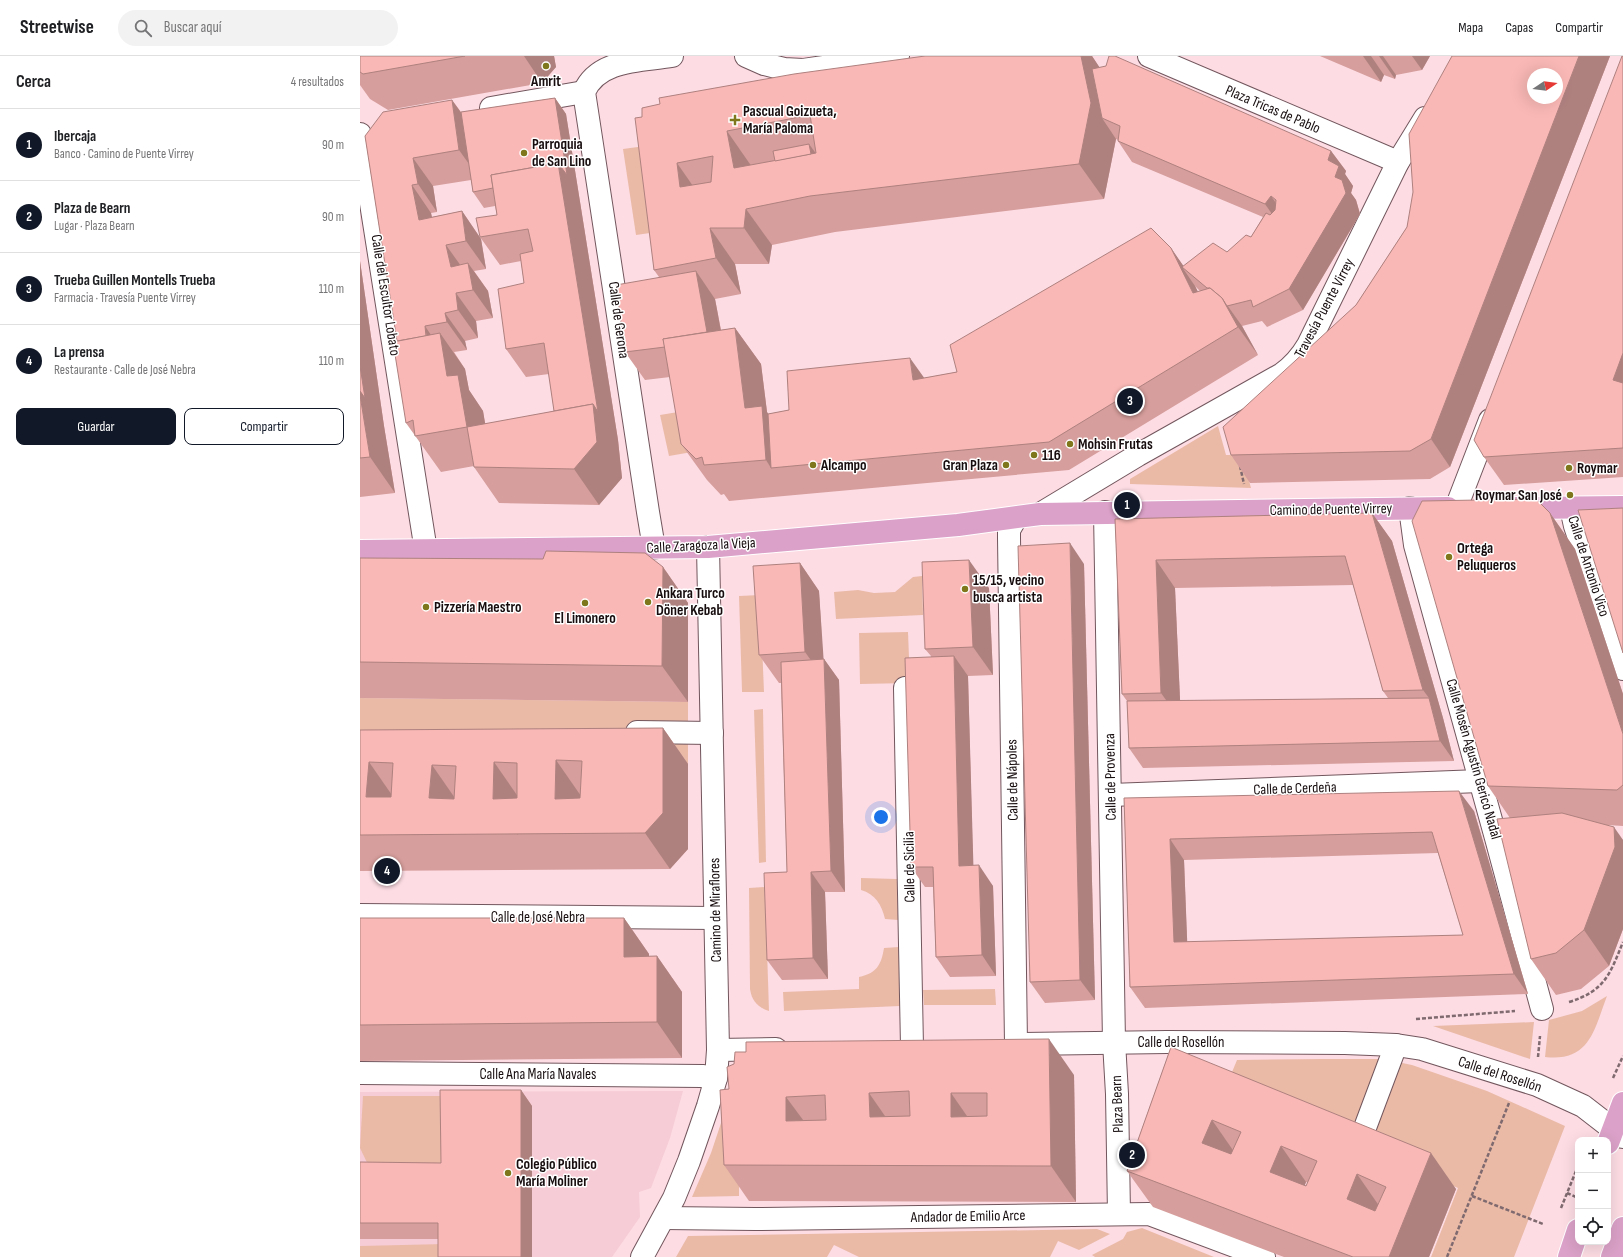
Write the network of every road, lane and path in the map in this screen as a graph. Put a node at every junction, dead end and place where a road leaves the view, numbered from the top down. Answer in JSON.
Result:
{"nodes":[{"id":1,"x":672,"y":56,"type":"edge"},
{"id":2,"x":746,"y":56,"type":"edge"},
{"id":3,"x":898,"y":56,"type":"edge"},
{"id":4,"x":1149,"y":56,"type":"edge"},
{"id":5,"x":584,"y":92,"type":"junction"},
{"id":6,"x":1436,"y":100,"type":"edge"},
{"id":7,"x":468,"y":112,"type":"edge"},
{"id":8,"x":365,"y":130,"type":"edge"},
{"id":9,"x":1398,"y":162,"type":"junction"},
{"id":10,"x":1498,"y":398,"type":"edge"},
{"id":11,"x":1239,"y":465,"type":"edge"},
{"id":12,"x":1244,"y":486,"type":"edge"},
{"id":13,"x":1410,"y":508,"type":"junction"},
{"id":14,"x":1456,"y":508,"type":"junction"},
{"id":15,"x":1571,"y":508,"type":"junction"},
{"id":16,"x":1623,"y":508,"type":"edge"},
{"id":17,"x":1105,"y":512,"type":"junction"},
{"id":18,"x":1040,"y":514,"type":"junction"},
{"id":19,"x":1016,"y":518,"type":"junction"},
{"id":20,"x":708,"y":547,"type":"junction"},
{"id":21,"x":654,"y":548,"type":"junction"},
{"id":22,"x":360,"y":551,"type":"edge"},
{"id":23,"x":426,"y":551,"type":"junction"},
{"id":24,"x":1623,"y":669,"type":"edge"},
{"id":25,"x":905,"y":688,"type":"edge"},
{"id":26,"x":621,"y":732,"type":"edge"},
{"id":27,"x":712,"y":733,"type":"junction"},
{"id":28,"x":1480,"y":781,"type":"junction"},
{"id":29,"x":1111,"y":795,"type":"junction"},
{"id":30,"x":360,"y":915,"type":"edge"},
{"id":31,"x":715,"y":918,"type":"junction"},
{"id":32,"x":1542,"y":1009,"type":"dead end"},
{"id":33,"x":1541,"y":1031,"type":"dead end"},
{"id":34,"x":1114,"y":1042,"type":"junction"},
{"id":35,"x":992,"y":1044,"type":"edge"},
{"id":36,"x":1016,"y":1044,"type":"junction"},
{"id":37,"x":1396,"y":1045,"type":"junction"},
{"id":38,"x":889,"y":1047,"type":"edge"},
{"id":39,"x":794,"y":1049,"type":"edge"},
{"id":40,"x":718,"y":1050,"type":"junction"},
{"id":41,"x":1537,"y":1062,"type":"dead end"},
{"id":42,"x":360,"y":1073,"type":"edge"},
{"id":43,"x":716,"y":1078,"type":"junction"},
{"id":44,"x":1510,"y":1099,"type":"dead end"},
{"id":45,"x":1623,"y":1102,"type":"edge"},
{"id":46,"x":1363,"y":1133,"type":"edge"},
{"id":47,"x":1615,"y":1136,"type":"edge"},
{"id":48,"x":1567,"y":1193,"type":"dead end"},
{"id":49,"x":1472,"y":1196,"type":"junction"},
{"id":50,"x":1575,"y":1197,"type":"edge"},
{"id":51,"x":1119,"y":1214,"type":"junction"},
{"id":52,"x":664,"y":1218,"type":"junction"},
{"id":53,"x":1543,"y":1224,"type":"dead end"},
{"id":54,"x":1623,"y":1228,"type":"edge"},
{"id":55,"x":1575,"y":1239,"type":"edge"},
{"id":56,"x":642,"y":1257,"type":"edge"},
{"id":57,"x":1264,"y":1257,"type":"edge"},
{"id":58,"x":1447,"y":1257,"type":"edge"},
{"id":59,"x":1569,"y":1257,"type":"edge"},
{"id":60,"x":1612,"y":1257,"type":"edge"}],
"edges":[{"from":1,"to":5,"type":"street"},
{"from":2,"to":3,"type":"street"},
{"from":4,"to":9,"type":"street","name":"Plaza Tricas de Pablo"},
{"from":5,"to":7,"type":"street"},
{"from":5,"to":21,"type":"street","name":"Calle de Gerona"},
{"from":6,"to":9,"type":"street","name":"Travesía Puente Virrey"},
{"from":8,"to":23,"type":"street","name":"Calle del Escultor Lobato"},
{"from":9,"to":18,"type":"street","name":"Travesía Puente Virrey"},
{"from":10,"to":14,"type":"street"},
{"from":11,"to":12,"type":"path"},
{"from":13,"to":14,"type":"main road","name":"Camino de Puente Virrey"},
{"from":13,"to":17,"type":"main road","name":"Camino de Puente Virrey"},
{"from":13,"to":28,"type":"street","name":"Calle Mosén Agustín Gericó Nadal"},
{"from":14,"to":15,"type":"main road","name":"Camino de Puente Virrey"},
{"from":15,"to":16,"type":"main road","name":"Camino de Puente Virrey"},
{"from":15,"to":24,"type":"street","name":"Calle de Antonio Vico"},
{"from":17,"to":18,"type":"main road","name":"Camino de Puente Virrey"},
{"from":17,"to":29,"type":"street","name":"Calle de Provenza"},
{"from":18,"to":19,"type":"main road","name":"Calle Zaragoza la Vieja"},
{"from":19,"to":20,"type":"main road","name":"Calle Zaragoza la Vieja"},
{"from":19,"to":36,"type":"street","name":"Calle de Nápoles"},
{"from":20,"to":21,"type":"main road","name":"Calle Zaragoza la Vieja"},
{"from":20,"to":27,"type":"street","name":"Camino de Miraflores"},
{"from":21,"to":23,"type":"main road","name":"Calle Zaragoza la Vieja"},
{"from":22,"to":23,"type":"main road","name":"Calle Zaragoza la Vieja"},
{"from":25,"to":38,"type":"street","name":"Calle de Sicilia"},
{"from":26,"to":27,"type":"street"},
{"from":27,"to":31,"type":"street","name":"Camino de Miraflores"},
{"from":28,"to":29,"type":"street","name":"Calle de Cerdeña"},
{"from":28,"to":32,"type":"street","name":"Calle Mosén Agustín Gericó Nadal"},
{"from":29,"to":34,"type":"street","name":"Calle de Provenza"},
{"from":30,"to":31,"type":"street","name":"Calle de José Nebra"},
{"from":31,"to":40,"type":"street","name":"Camino de Miraflores"},
{"from":33,"to":41,"type":"path"},
{"from":34,"to":36,"type":"street","name":"Calle del Rosellón"},
{"from":34,"to":37,"type":"street","name":"Calle del Rosellón"},
{"from":34,"to":51,"type":"street","name":"Plaza Bearn"},
{"from":35,"to":36,"type":"street","name":"Calle del Rosellón"},
{"from":37,"to":46,"type":"street"},
{"from":37,"to":47,"type":"street","name":"Calle del Rosellón"},
{"from":39,"to":40,"type":"street"},
{"from":40,"to":43,"type":"street","name":"Camino de Miraflores"},
{"from":42,"to":43,"type":"street","name":"Calle Ana María Navales"},
{"from":43,"to":52,"type":"street","name":"Camino de Miraflores"},
{"from":44,"to":49,"type":"path"},
{"from":45,"to":47,"type":"main road"},
{"from":48,"to":50,"type":"path"},
{"from":49,"to":53,"type":"path"},
{"from":49,"to":58,"type":"path"},
{"from":51,"to":52,"type":"street","name":"Andador de Emilio Arce"},
{"from":51,"to":57,"type":"street","name":"Andador de Emilio Arce"},
{"from":52,"to":56,"type":"street","name":"Camino de Miraflores"},
{"from":54,"to":60,"type":"main road"},
{"from":55,"to":59,"type":"main road"}]}
